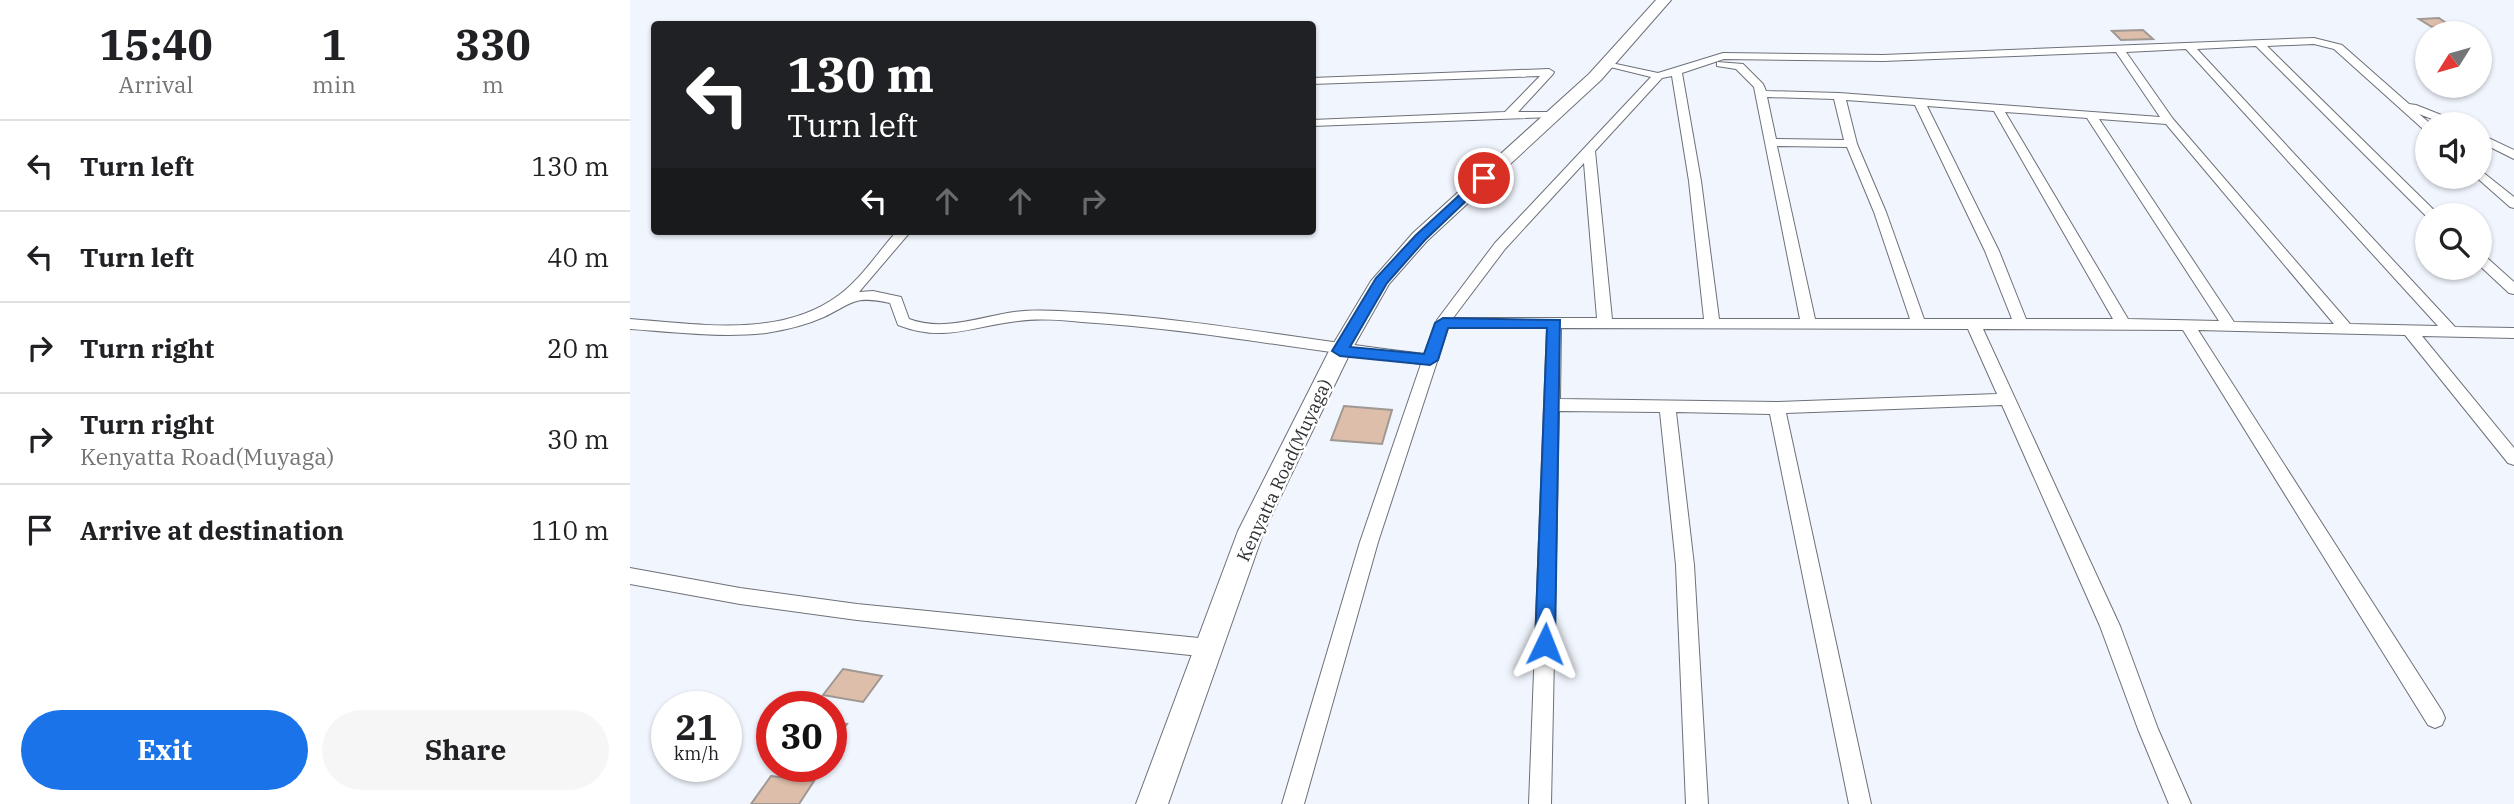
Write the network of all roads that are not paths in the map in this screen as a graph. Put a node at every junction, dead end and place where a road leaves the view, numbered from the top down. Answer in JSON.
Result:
{"nodes":[{"id":1,"x":1664,"y":0,"type":"edge"},
{"id":2,"x":2259,"y":44,"type":"junction"},
{"id":3,"x":2189,"y":46,"type":"junction"},
{"id":4,"x":2119,"y":49,"type":"junction"},
{"id":5,"x":1606,"y":63,"type":"junction"},
{"id":6,"x":1691,"y":66,"type":"junction"},
{"id":7,"x":1677,"y":72,"type":"junction"},
{"id":8,"x":1658,"y":76,"type":"junction"},
{"id":9,"x":1316,"y":81,"type":"edge"},
{"id":10,"x":1760,"y":94,"type":"junction"},
{"id":11,"x":1839,"y":96,"type":"junction"},
{"id":12,"x":2399,"y":102,"type":"junction"},
{"id":13,"x":1920,"y":103,"type":"junction"},
{"id":14,"x":1998,"y":109,"type":"junction"},
{"id":15,"x":2424,"y":112,"type":"edge"},
{"id":16,"x":1554,"y":114,"type":"junction"},
{"id":17,"x":1508,"y":116,"type":"junction"},
{"id":18,"x":2415,"y":116,"type":"edge"},
{"id":19,"x":2092,"y":117,"type":"junction"},
{"id":20,"x":2169,"y":121,"type":"junction"},
{"id":21,"x":1316,"y":123,"type":"edge"},
{"id":22,"x":1770,"y":142,"type":"junction"},
{"id":23,"x":1851,"y":144,"type":"junction"},
{"id":24,"x":2492,"y":144,"type":"edge"},
{"id":25,"x":1589,"y":150,"type":"junction"},
{"id":26,"x":2514,"y":155,"type":"edge"},
{"id":27,"x":2492,"y":185,"type":"edge"},
{"id":28,"x":2421,"y":203,"type":"edge"},
{"id":29,"x":2514,"y":204,"type":"edge"},
{"id":30,"x":900,"y":235,"type":"edge"},
{"id":31,"x":2492,"y":270,"type":"edge"},
{"id":32,"x":2514,"y":290,"type":"edge"},
{"id":33,"x":844,"y":298,"type":"junction"},
{"id":34,"x":1443,"y":323,"type":"junction"},
{"id":35,"x":1605,"y":323,"type":"junction"},
{"id":36,"x":630,"y":324,"type":"edge"},
{"id":37,"x":1554,"y":324,"type":"junction"},
{"id":38,"x":1712,"y":324,"type":"junction"},
{"id":39,"x":2123,"y":324,"type":"junction"},
{"id":40,"x":1809,"y":325,"type":"junction"},
{"id":41,"x":1975,"y":325,"type":"junction"},
{"id":42,"x":2229,"y":325,"type":"junction"},
{"id":43,"x":1919,"y":326,"type":"junction"},
{"id":44,"x":2022,"y":326,"type":"junction"},
{"id":45,"x":2188,"y":327,"type":"junction"},
{"id":46,"x":2345,"y":328,"type":"junction"},
{"id":47,"x":2408,"y":329,"type":"junction"},
{"id":48,"x":2450,"y":330,"type":"junction"},
{"id":49,"x":2514,"y":332,"type":"edge"},
{"id":50,"x":1340,"y":351,"type":"junction"},
{"id":51,"x":1430,"y":360,"type":"junction"},
{"id":52,"x":2007,"y":399,"type":"junction"},
{"id":53,"x":1552,"y":405,"type":"junction"},
{"id":54,"x":1667,"y":405,"type":"junction"},
{"id":55,"x":1777,"y":408,"type":"junction"},
{"id":56,"x":2514,"y":459,"type":"edge"},
{"id":57,"x":630,"y":576,"type":"edge"},
{"id":58,"x":1209,"y":648,"type":"junction"},
{"id":59,"x":2435,"y":718,"type":"dead end"},
{"id":60,"x":1152,"y":804,"type":"edge"},
{"id":61,"x":1293,"y":804,"type":"edge"},
{"id":62,"x":1540,"y":804,"type":"edge"},
{"id":63,"x":1698,"y":804,"type":"edge"},
{"id":64,"x":1860,"y":804,"type":"edge"},
{"id":65,"x":2180,"y":804,"type":"edge"}],
"edges":[{"from":1,"to":5,"type":"main road","name":"Kenyatta Road(Muyaga)"},
{"from":2,"to":3,"type":"street"},
{"from":2,"to":12,"type":"street"},
{"from":2,"to":28,"type":"street"},
{"from":3,"to":4,"type":"street"},
{"from":3,"to":48,"type":"street"},
{"from":4,"to":6,"type":"street"},
{"from":4,"to":20,"type":"street"},
{"from":5,"to":8,"type":"street"},
{"from":5,"to":16,"type":"main road","name":"Kenyatta Road(Muyaga)"},
{"from":6,"to":7,"type":"street"},
{"from":6,"to":10,"type":"street"},
{"from":7,"to":8,"type":"street"},
{"from":7,"to":38,"type":"street"},
{"from":8,"to":25,"type":"street"},
{"from":9,"to":17,"type":"street"},
{"from":10,"to":11,"type":"street"},
{"from":10,"to":22,"type":"street"},
{"from":11,"to":13,"type":"street"},
{"from":11,"to":23,"type":"street"},
{"from":12,"to":15,"type":"street"},
{"from":12,"to":18,"type":"street"},
{"from":13,"to":14,"type":"street"},
{"from":13,"to":44,"type":"street"},
{"from":14,"to":19,"type":"street"},
{"from":14,"to":39,"type":"street"},
{"from":16,"to":17,"type":"street"},
{"from":16,"to":50,"type":"main road","name":"Kenyatta Road(Muyaga)"},
{"from":17,"to":21,"type":"street"},
{"from":19,"to":20,"type":"street"},
{"from":19,"to":42,"type":"street"},
{"from":20,"to":46,"type":"street"},
{"from":22,"to":23,"type":"street"},
{"from":22,"to":40,"type":"street"},
{"from":23,"to":43,"type":"street"},
{"from":24,"to":26,"type":"street"},
{"from":25,"to":34,"type":"street"},
{"from":25,"to":35,"type":"street"},
{"from":27,"to":29,"type":"street"},
{"from":30,"to":33,"type":"street"},
{"from":31,"to":32,"type":"street"},
{"from":33,"to":36,"type":"street"},
{"from":33,"to":50,"type":"street"},
{"from":34,"to":37,"type":"street"},
{"from":34,"to":51,"type":"street"},
{"from":35,"to":37,"type":"street"},
{"from":35,"to":38,"type":"street"},
{"from":37,"to":53,"type":"street"},
{"from":38,"to":40,"type":"street"},
{"from":39,"to":44,"type":"street"},
{"from":39,"to":45,"type":"street"},
{"from":40,"to":43,"type":"street"},
{"from":41,"to":43,"type":"street"},
{"from":41,"to":44,"type":"street"},
{"from":41,"to":52,"type":"street"},
{"from":42,"to":45,"type":"street"},
{"from":42,"to":46,"type":"street"},
{"from":45,"to":59,"type":"street"},
{"from":46,"to":47,"type":"street"},
{"from":47,"to":48,"type":"street"},
{"from":47,"to":56,"type":"street"},
{"from":48,"to":49,"type":"street"},
{"from":50,"to":51,"type":"street"},
{"from":50,"to":58,"type":"main road","name":"Kenyatta Road(Muyaga)"},
{"from":51,"to":61,"type":"street"},
{"from":52,"to":55,"type":"street"},
{"from":52,"to":65,"type":"street"},
{"from":53,"to":54,"type":"street"},
{"from":53,"to":62,"type":"street"},
{"from":54,"to":55,"type":"street"},
{"from":54,"to":63,"type":"street"},
{"from":55,"to":64,"type":"street"},
{"from":57,"to":58,"type":"street"},
{"from":58,"to":60,"type":"main road","name":"Kenyatta Road(Muyaga)"}]}
